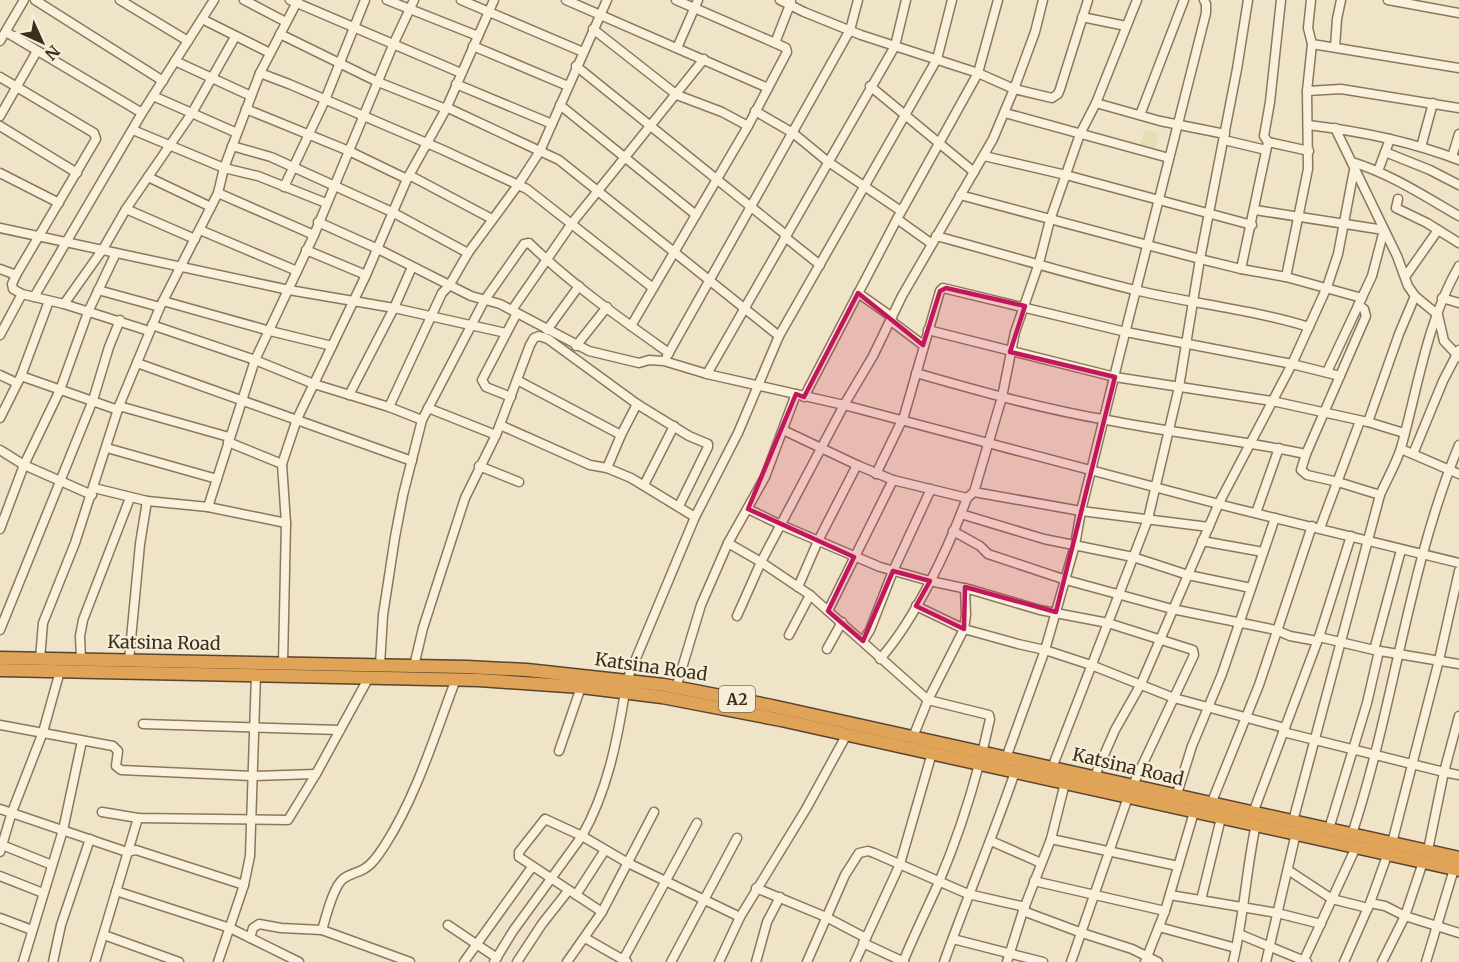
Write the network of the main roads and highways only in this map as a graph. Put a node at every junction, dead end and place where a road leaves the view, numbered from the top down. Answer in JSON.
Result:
{"nodes":[{"id":1,"x":0,"y":658,"type":"edge"},
{"id":2,"x":0,"y":670,"type":"edge"},
{"id":3,"x":626,"y":686,"type":"junction"},
{"id":4,"x":981,"y":758,"type":"junction"},
{"id":5,"x":1130,"y":792,"type":"junction"},
{"id":6,"x":1255,"y":818,"type":"junction"},
{"id":7,"x":1295,"y":827,"type":"junction"},
{"id":8,"x":1390,"y":848,"type":"junction"},
{"id":9,"x":1457,"y":865,"type":"edge"}],
"edges":[{"from":1,"to":3,"type":"highway","name":"Katsina Road","number":"A2"},
{"from":2,"to":3,"type":"highway","name":"Katsina Road","number":"A2"},
{"from":3,"to":4,"type":"highway","name":"Katsina Road","number":"A2"},
{"from":3,"to":4,"type":"highway","name":"Katsina Road","number":"A2"},
{"from":4,"to":5,"type":"highway","name":"Katsina Road","number":"A2"},
{"from":4,"to":5,"type":"highway","name":"Katsina Road","number":"A2"},
{"from":5,"to":6,"type":"highway","name":"Katsina Road","number":"A2"},
{"from":5,"to":6,"type":"highway","name":"Katsina Road","number":"A2"},
{"from":6,"to":7,"type":"highway","name":"Katsina Road","number":"A2"},
{"from":7,"to":8,"type":"highway","name":"Katsina Road","number":"A2"},
{"from":7,"to":8,"type":"highway","name":"Katsina Road","number":"A2"},
{"from":8,"to":9,"type":"highway","name":"Katsina Road","number":"A2"}]}
